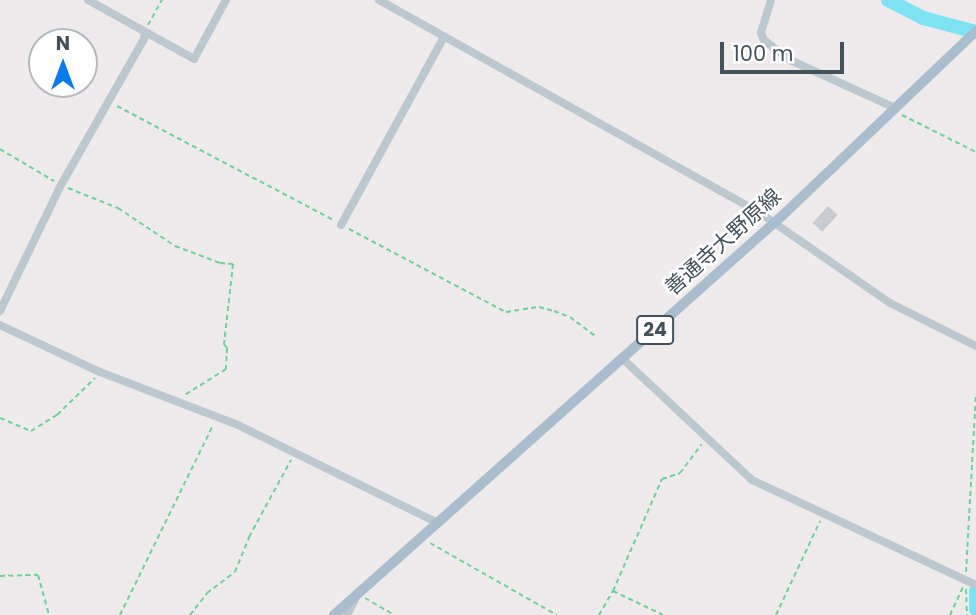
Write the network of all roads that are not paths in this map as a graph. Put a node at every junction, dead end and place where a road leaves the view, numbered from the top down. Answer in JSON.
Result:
{"nodes":[{"id":1,"x":88,"y":0,"type":"edge"},
{"id":2,"x":226,"y":0,"type":"edge"},
{"id":3,"x":379,"y":0,"type":"edge"},
{"id":4,"x":771,"y":0,"type":"edge"},
{"id":5,"x":145,"y":32,"type":"junction"},
{"id":6,"x":972,"y":35,"type":"edge"},
{"id":7,"x":444,"y":37,"type":"junction"},
{"id":8,"x":893,"y":107,"type":"junction"},
{"id":9,"x":775,"y":222,"type":"junction"},
{"id":10,"x":341,"y":225,"type":"road end"},
{"id":11,"x":0,"y":311,"type":"edge"},
{"id":12,"x":0,"y":325,"type":"edge"},
{"id":13,"x":976,"y":346,"type":"edge"},
{"id":14,"x":623,"y":359,"type":"junction"},
{"id":15,"x":438,"y":523,"type":"junction"},
{"id":16,"x":976,"y":586,"type":"edge"},
{"id":17,"x":358,"y":594,"type":"junction"},
{"id":18,"x":334,"y":615,"type":"edge"},
{"id":19,"x":347,"y":615,"type":"edge"}],
"edges":[{"from":1,"to":5,"type":"street"},
{"from":2,"to":5,"type":"street"},
{"from":3,"to":7,"type":"street"},
{"from":4,"to":8,"type":"street"},
{"from":5,"to":11,"type":"street"},
{"from":6,"to":8,"type":"main road","name":"善通寺大野原線","number":"24"},
{"from":7,"to":9,"type":"street"},
{"from":7,"to":10,"type":"street"},
{"from":8,"to":9,"type":"main road","name":"善通寺大野原線","number":"24"},
{"from":9,"to":13,"type":"street"},
{"from":9,"to":14,"type":"main road","name":"善通寺大野原線","number":"24"},
{"from":12,"to":15,"type":"street"},
{"from":14,"to":15,"type":"main road","name":"善通寺大野原線","number":"24"},
{"from":14,"to":16,"type":"street"},
{"from":15,"to":17,"type":"main road","name":"善通寺大野原線","number":"24"},
{"from":17,"to":18,"type":"main road","name":"善通寺大野原線","number":"24"},
{"from":17,"to":19,"type":"street"}]}
